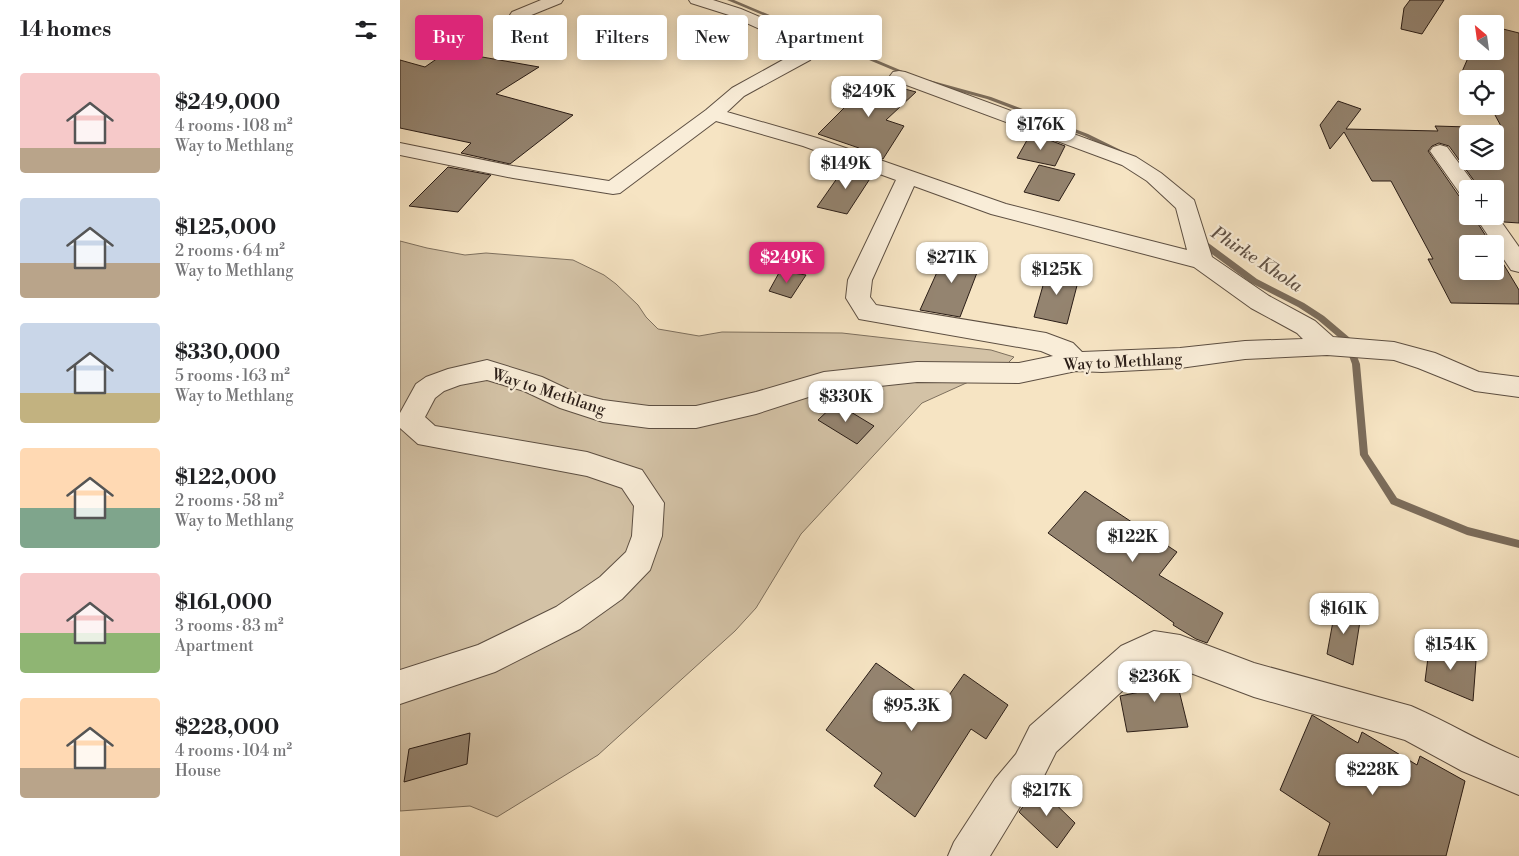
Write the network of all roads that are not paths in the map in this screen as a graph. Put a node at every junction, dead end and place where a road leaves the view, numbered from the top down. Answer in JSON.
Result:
{"nodes":[{"id":1,"x":555,"y":0,"type":"edge"},
{"id":2,"x":697,"y":0,"type":"edge"},
{"id":3,"x":518,"y":15,"type":"dead end"},
{"id":4,"x":899,"y":76,"type":"dead end"},
{"id":5,"x":713,"y":114,"type":"junction"},
{"id":6,"x":400,"y":149,"type":"edge"},
{"id":7,"x":1440,"y":151,"type":"dead end"},
{"id":8,"x":908,"y":176,"type":"junction"},
{"id":9,"x":1461,"y":180,"type":"edge"},
{"id":10,"x":1492,"y":225,"type":"edge"},
{"id":11,"x":1202,"y":261,"type":"junction"},
{"id":12,"x":1519,"y":264,"type":"edge"},
{"id":13,"x":1327,"y":346,"type":"junction"},
{"id":14,"x":1076,"y":361,"type":"junction"},
{"id":15,"x":1519,"y":387,"type":"edge"},
{"id":16,"x":400,"y":687,"type":"edge"},
{"id":17,"x":1519,"y":778,"type":"edge"},
{"id":18,"x":968,"y":856,"type":"edge"}],
"edges":[{"from":1,"to":3,"type":"street"},
{"from":2,"to":5,"type":"street"},
{"from":4,"to":11,"type":"street"},
{"from":5,"to":6,"type":"street"},
{"from":5,"to":8,"type":"street"},
{"from":7,"to":9,"type":"street"},
{"from":8,"to":11,"type":"street"},
{"from":8,"to":14,"type":"street"},
{"from":10,"to":12,"type":"street"},
{"from":11,"to":13,"type":"street"},
{"from":13,"to":14,"type":"street","name":"Way to Methlang"},
{"from":13,"to":15,"type":"street","name":"Way to Methlang"},
{"from":14,"to":16,"type":"street","name":"Way to Methlang"},
{"from":17,"to":18,"type":"street"}]}
